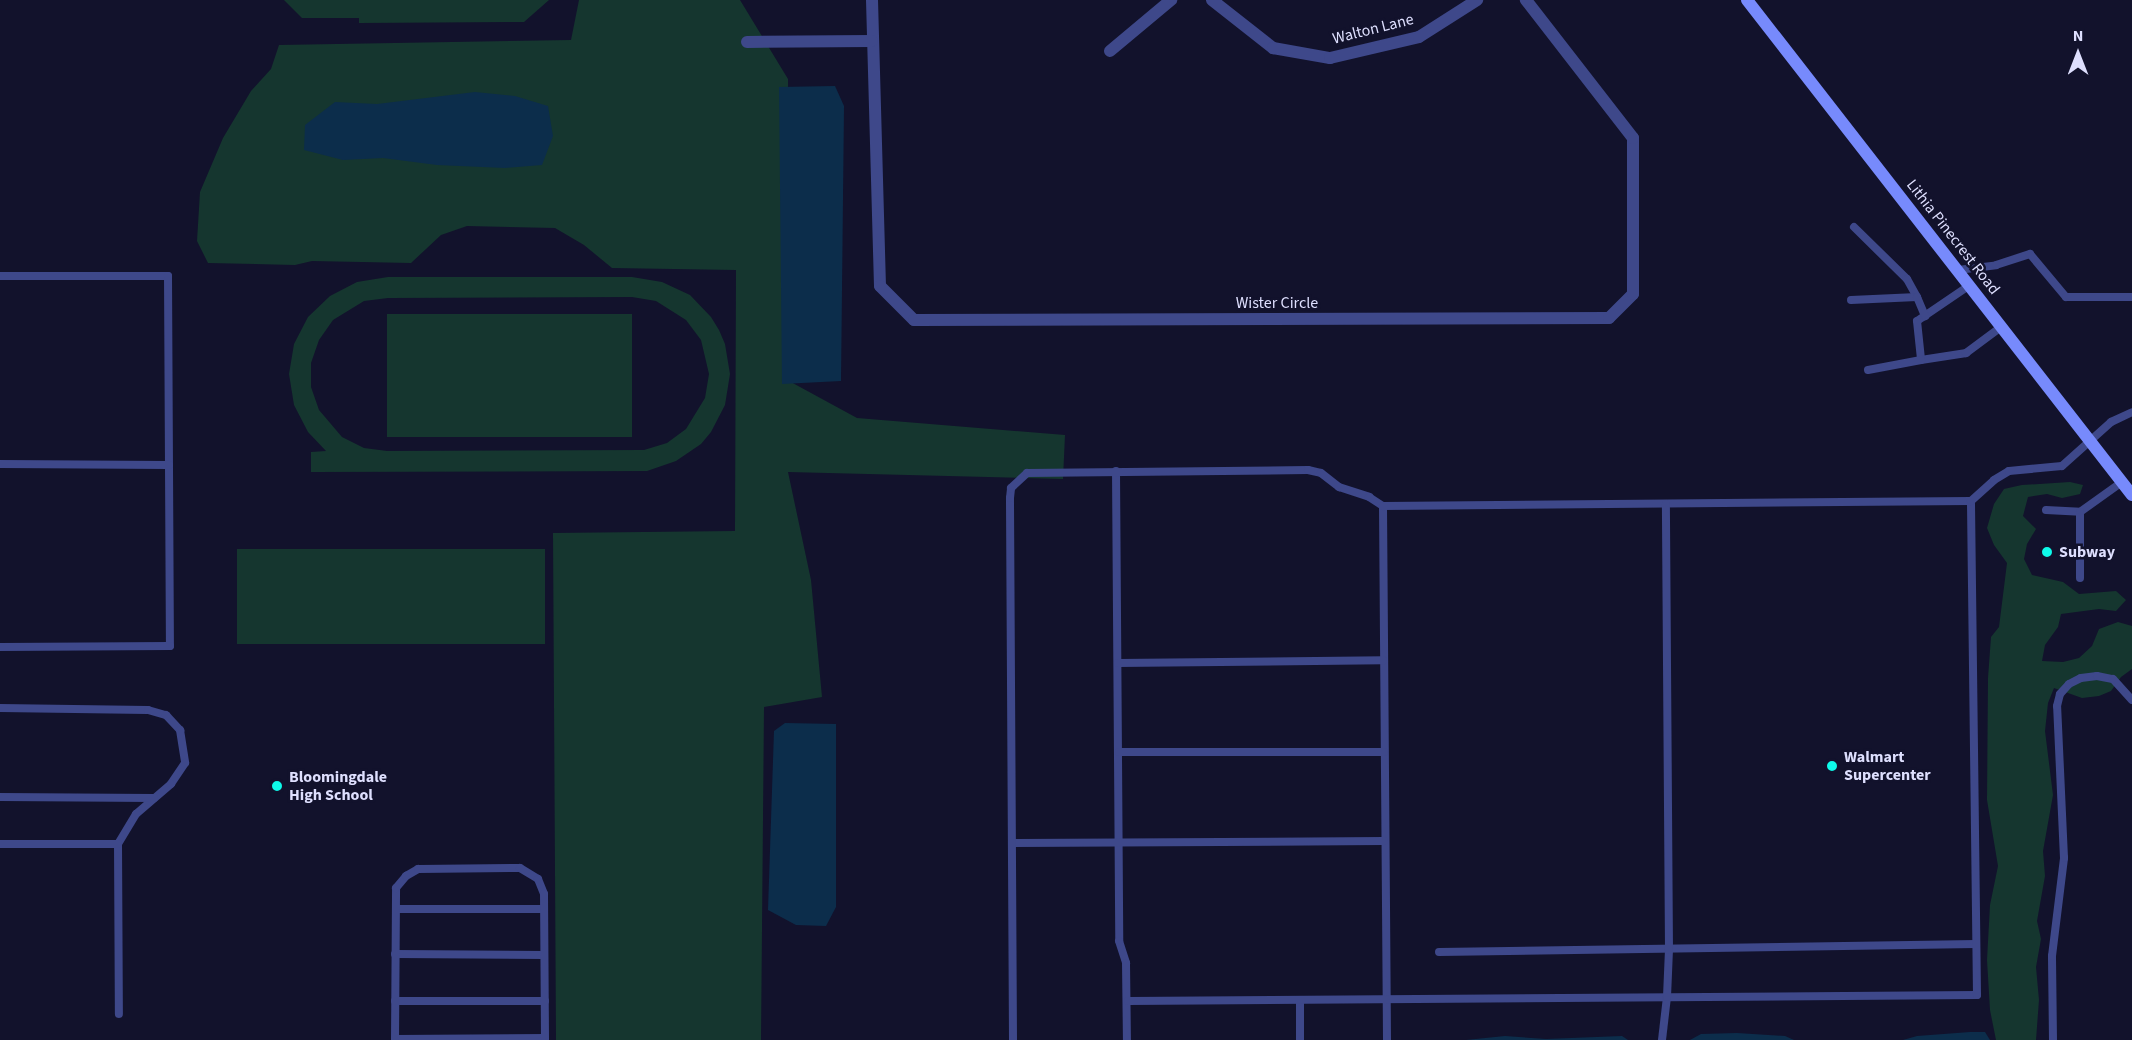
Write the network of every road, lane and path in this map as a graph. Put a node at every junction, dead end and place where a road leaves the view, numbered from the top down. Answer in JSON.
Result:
{"nodes":[{"id":1,"x":872,"y":0,"type":"edge"},
{"id":2,"x":1171,"y":0,"type":"edge"},
{"id":3,"x":1212,"y":0,"type":"edge"},
{"id":4,"x":1477,"y":0,"type":"edge"},
{"id":5,"x":1526,"y":0,"type":"edge"},
{"id":6,"x":1747,"y":0,"type":"edge"},
{"id":7,"x":872,"y":41,"type":"junction"},
{"id":8,"x":747,"y":42,"type":"dead end"},
{"id":9,"x":1110,"y":51,"type":"dead end"},
{"id":10,"x":1854,"y":227,"type":"dead end"},
{"id":11,"x":1958,"y":270,"type":"junction"},
{"id":12,"x":0,"y":276,"type":"edge"},
{"id":13,"x":1970,"y":285,"type":"junction"},
{"id":14,"x":1917,"y":297,"type":"junction"},
{"id":15,"x":2132,"y":297,"type":"edge"},
{"id":16,"x":1851,"y":300,"type":"dead end"},
{"id":17,"x":1925,"y":316,"type":"junction"},
{"id":18,"x":2001,"y":327,"type":"junction"},
{"id":19,"x":1921,"y":360,"type":"junction"},
{"id":20,"x":1868,"y":370,"type":"dead end"},
{"id":21,"x":2132,"y":412,"type":"edge"},
{"id":22,"x":2090,"y":440,"type":"junction"},
{"id":23,"x":0,"y":464,"type":"edge"},
{"id":24,"x":169,"y":465,"type":"junction"},
{"id":25,"x":1116,"y":471,"type":"junction"},
{"id":26,"x":2122,"y":482,"type":"junction"},
{"id":27,"x":2132,"y":495,"type":"edge"},
{"id":28,"x":1971,"y":501,"type":"junction"},
{"id":29,"x":1666,"y":504,"type":"junction"},
{"id":30,"x":1383,"y":506,"type":"junction"},
{"id":31,"x":2046,"y":510,"type":"dead end"},
{"id":32,"x":2079,"y":512,"type":"junction"},
{"id":33,"x":2080,"y":578,"type":"dead end"},
{"id":34,"x":0,"y":647,"type":"edge"},
{"id":35,"x":1383,"y":660,"type":"junction"},
{"id":36,"x":1118,"y":663,"type":"junction"},
{"id":37,"x":2132,"y":700,"type":"edge"},
{"id":38,"x":0,"y":708,"type":"edge"},
{"id":39,"x":1119,"y":752,"type":"junction"},
{"id":40,"x":1384,"y":752,"type":"junction"},
{"id":41,"x":0,"y":797,"type":"edge"},
{"id":42,"x":154,"y":798,"type":"junction"},
{"id":43,"x":1384,"y":841,"type":"junction"},
{"id":44,"x":1120,"y":842,"type":"junction"},
{"id":45,"x":1012,"y":843,"type":"junction"},
{"id":46,"x":0,"y":844,"type":"edge"},
{"id":47,"x":118,"y":844,"type":"junction"},
{"id":48,"x":396,"y":909,"type":"junction"},
{"id":49,"x":544,"y":909,"type":"junction"},
{"id":50,"x":1976,"y":944,"type":"junction"},
{"id":51,"x":1669,"y":950,"type":"junction"},
{"id":52,"x":1439,"y":952,"type":"dead end"},
{"id":53,"x":395,"y":954,"type":"junction"},
{"id":54,"x":544,"y":955,"type":"junction"},
{"id":55,"x":1667,"y":997,"type":"junction"},
{"id":56,"x":1387,"y":999,"type":"junction"},
{"id":57,"x":1300,"y":1000,"type":"junction"},
{"id":58,"x":395,"y":1001,"type":"junction"},
{"id":59,"x":545,"y":1001,"type":"junction"},
{"id":60,"x":1128,"y":1001,"type":"junction"},
{"id":61,"x":119,"y":1014,"type":"dead end"},
{"id":62,"x":395,"y":1039,"type":"edge"},
{"id":63,"x":545,"y":1039,"type":"edge"},
{"id":64,"x":1013,"y":1040,"type":"edge"},
{"id":65,"x":1127,"y":1040,"type":"edge"},
{"id":66,"x":1300,"y":1040,"type":"edge"},
{"id":67,"x":1387,"y":1040,"type":"edge"},
{"id":68,"x":1662,"y":1040,"type":"edge"},
{"id":69,"x":2053,"y":1040,"type":"edge"}],
"edges":[{"from":1,"to":7,"type":"street","name":"Wister Circle"},
{"from":2,"to":9,"type":"street"},
{"from":3,"to":4,"type":"street","name":"Walton Lane"},
{"from":5,"to":7,"type":"street","name":"Wister Circle"},
{"from":6,"to":11,"type":"main road","name":"Lithia Pinecrest Road"},
{"from":7,"to":8,"type":"street"},
{"from":10,"to":14,"type":"lane"},
{"from":11,"to":13,"type":"main road","name":"Lithia Pinecrest Road"},
{"from":11,"to":15,"type":"lane"},
{"from":12,"to":24,"type":"lane"},
{"from":13,"to":17,"type":"lane"},
{"from":13,"to":18,"type":"main road","name":"Lithia Pinecrest Road"},
{"from":14,"to":16,"type":"lane"},
{"from":14,"to":17,"type":"lane"},
{"from":17,"to":19,"type":"lane"},
{"from":18,"to":19,"type":"lane"},
{"from":18,"to":22,"type":"main road","name":"Lithia Pinecrest Road"},
{"from":19,"to":20,"type":"lane"},
{"from":21,"to":22,"type":"lane"},
{"from":22,"to":26,"type":"main road","name":"Lithia Pinecrest Road"},
{"from":22,"to":28,"type":"lane"},
{"from":23,"to":24,"type":"lane"},
{"from":24,"to":34,"type":"lane"},
{"from":25,"to":30,"type":"lane"},
{"from":25,"to":36,"type":"lane"},
{"from":25,"to":45,"type":"lane"},
{"from":26,"to":27,"type":"main road","name":"Lithia Pinecrest Road"},
{"from":26,"to":32,"type":"lane"},
{"from":28,"to":29,"type":"lane"},
{"from":28,"to":50,"type":"lane"},
{"from":29,"to":30,"type":"lane"},
{"from":29,"to":51,"type":"lane"},
{"from":30,"to":35,"type":"lane"},
{"from":31,"to":32,"type":"lane"},
{"from":32,"to":33,"type":"lane"},
{"from":35,"to":36,"type":"lane"},
{"from":35,"to":40,"type":"lane"},
{"from":36,"to":39,"type":"lane"},
{"from":37,"to":69,"type":"lane"},
{"from":38,"to":42,"type":"lane"},
{"from":39,"to":40,"type":"lane"},
{"from":39,"to":44,"type":"lane"},
{"from":40,"to":43,"type":"lane"},
{"from":41,"to":42,"type":"lane"},
{"from":42,"to":47,"type":"lane"},
{"from":43,"to":44,"type":"lane"},
{"from":43,"to":56,"type":"lane"},
{"from":44,"to":45,"type":"lane"},
{"from":44,"to":60,"type":"lane"},
{"from":45,"to":64,"type":"lane"},
{"from":46,"to":47,"type":"lane"},
{"from":47,"to":61,"type":"lane"},
{"from":48,"to":49,"type":"lane"},
{"from":48,"to":49,"type":"lane"},
{"from":48,"to":53,"type":"lane"},
{"from":49,"to":54,"type":"lane"},
{"from":50,"to":51,"type":"lane"},
{"from":50,"to":55,"type":"lane"},
{"from":51,"to":52,"type":"lane"},
{"from":51,"to":55,"type":"lane"},
{"from":53,"to":54,"type":"lane"},
{"from":53,"to":58,"type":"lane"},
{"from":54,"to":59,"type":"lane"},
{"from":55,"to":56,"type":"lane"},
{"from":55,"to":68,"type":"lane"},
{"from":56,"to":57,"type":"lane"},
{"from":56,"to":67,"type":"lane"},
{"from":57,"to":60,"type":"lane"},
{"from":57,"to":66,"type":"lane"},
{"from":58,"to":59,"type":"lane"},
{"from":58,"to":62,"type":"lane"},
{"from":59,"to":63,"type":"lane"},
{"from":60,"to":65,"type":"lane"},
{"from":62,"to":63,"type":"lane"}]}
